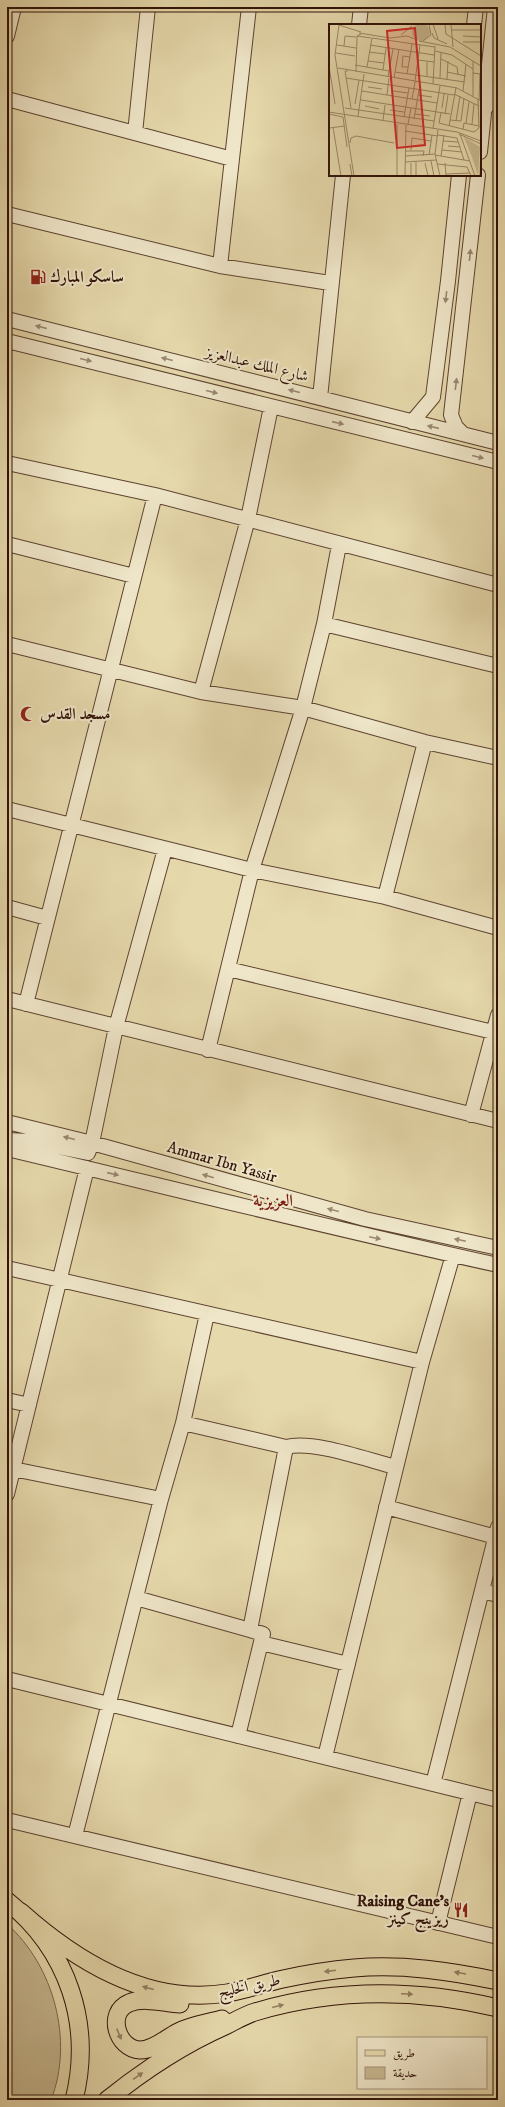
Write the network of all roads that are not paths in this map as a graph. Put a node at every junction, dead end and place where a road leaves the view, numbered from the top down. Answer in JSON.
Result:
{"nodes":[{"id":1,"x":14,"y":7,"type":"edge"},
{"id":2,"x":148,"y":7,"type":"edge"},
{"id":3,"x":249,"y":7,"type":"edge"},
{"id":4,"x":361,"y":7,"type":"edge"},
{"id":5,"x":476,"y":7,"type":"edge"},
{"id":6,"x":495,"y":7,"type":"edge"},
{"id":7,"x":359,"y":24,"type":"edge"},
{"id":8,"x":474,"y":24,"type":"edge"},
{"id":9,"x":7,"y":36,"type":"edge"},
{"id":10,"x":488,"y":64,"type":"junction"},
{"id":11,"x":498,"y":78,"type":"edge"},
{"id":12,"x":498,"y":98,"type":"edge"},
{"id":13,"x":7,"y":99,"type":"edge"},
{"id":14,"x":484,"y":110,"type":"junction"},
{"id":15,"x":135,"y":133,"type":"junction"},
{"id":16,"x":481,"y":142,"type":"edge"},
{"id":17,"x":232,"y":159,"type":"junction"},
{"id":18,"x":343,"y":176,"type":"edge"},
{"id":19,"x":459,"y":176,"type":"edge"},
{"id":20,"x":478,"y":176,"type":"edge"},
{"id":21,"x":7,"y":214,"type":"edge"},
{"id":22,"x":220,"y":266,"type":"junction"},
{"id":23,"x":330,"y":282,"type":"junction"},
{"id":24,"x":7,"y":318,"type":"edge"},
{"id":25,"x":7,"y":340,"type":"edge"},
{"id":26,"x":433,"y":397,"type":"junction"},
{"id":27,"x":320,"y":398,"type":"junction"},
{"id":28,"x":453,"y":401,"type":"junction"},
{"id":29,"x":271,"y":407,"type":"junction"},
{"id":30,"x":412,"y":422,"type":"junction"},
{"id":31,"x":462,"y":433,"type":"junction"},
{"id":32,"x":498,"y":443,"type":"edge"},
{"id":33,"x":498,"y":462,"type":"edge"},
{"id":34,"x":7,"y":463,"type":"edge"},
{"id":35,"x":155,"y":495,"type":"junction"},
{"id":36,"x":248,"y":519,"type":"junction"},
{"id":37,"x":7,"y":544,"type":"edge"},
{"id":38,"x":339,"y":545,"type":"junction"},
{"id":39,"x":134,"y":576,"type":"junction"},
{"id":40,"x":498,"y":585,"type":"edge"},
{"id":41,"x":324,"y":624,"type":"junction"},
{"id":42,"x":7,"y":644,"type":"edge"},
{"id":43,"x":498,"y":666,"type":"edge"},
{"id":44,"x":110,"y":670,"type":"junction"},
{"id":45,"x":201,"y":692,"type":"junction"},
{"id":46,"x":303,"y":708,"type":"junction"},
{"id":47,"x":425,"y":742,"type":"junction"},
{"id":48,"x":498,"y":758,"type":"edge"},
{"id":49,"x":7,"y":809,"type":"edge"},
{"id":50,"x":71,"y":826,"type":"junction"},
{"id":51,"x":165,"y":849,"type":"junction"},
{"id":52,"x":252,"y":870,"type":"junction"},
{"id":53,"x":385,"y":897,"type":"junction"},
{"id":54,"x":7,"y":907,"type":"edge"},
{"id":55,"x":47,"y":918,"type":"junction"},
{"id":56,"x":498,"y":928,"type":"edge"},
{"id":57,"x":228,"y":968,"type":"junction"},
{"id":58,"x":7,"y":999,"type":"edge"},
{"id":59,"x":26,"y":1004,"type":"junction"},
{"id":60,"x":498,"y":1015,"type":"edge"},
{"id":61,"x":116,"y":1027,"type":"junction"},
{"id":62,"x":493,"y":1032,"type":"junction"},
{"id":63,"x":208,"y":1050,"type":"junction"},
{"id":64,"x":471,"y":1115,"type":"junction"},
{"id":65,"x":498,"y":1121,"type":"edge"},
{"id":66,"x":7,"y":1122,"type":"edge"},
{"id":67,"x":7,"y":1140,"type":"edge"},
{"id":68,"x":92,"y":1143,"type":"junction"},
{"id":69,"x":7,"y":1149,"type":"edge"},
{"id":70,"x":87,"y":1168,"type":"junction"},
{"id":71,"x":498,"y":1248,"type":"edge"},
{"id":72,"x":453,"y":1255,"type":"junction"},
{"id":73,"x":498,"y":1265,"type":"edge"},
{"id":74,"x":7,"y":1268,"type":"edge"},
{"id":75,"x":60,"y":1280,"type":"junction"},
{"id":76,"x":207,"y":1314,"type":"junction"},
{"id":77,"x":422,"y":1362,"type":"junction"},
{"id":78,"x":7,"y":1400,"type":"edge"},
{"id":79,"x":29,"y":1405,"type":"junction"},
{"id":80,"x":183,"y":1423,"type":"junction"},
{"id":81,"x":286,"y":1447,"type":"junction"},
{"id":82,"x":396,"y":1467,"type":"junction"},
{"id":83,"x":13,"y":1469,"type":"junction"},
{"id":84,"x":7,"y":1494,"type":"edge"},
{"id":85,"x":161,"y":1499,"type":"junction"},
{"id":86,"x":386,"y":1507,"type":"junction"},
{"id":87,"x":497,"y":1532,"type":"edge"},
{"id":88,"x":482,"y":1591,"type":"junction"},
{"id":89,"x":498,"y":1595,"type":"edge"},
{"id":90,"x":136,"y":1598,"type":"junction"},
{"id":91,"x":250,"y":1630,"type":"junction"},
{"id":92,"x":261,"y":1643,"type":"junction"},
{"id":93,"x":348,"y":1664,"type":"junction"},
{"id":94,"x":7,"y":1679,"type":"edge"},
{"id":95,"x":109,"y":1704,"type":"junction"},
{"id":96,"x":238,"y":1736,"type":"junction"},
{"id":97,"x":325,"y":1757,"type":"junction"},
{"id":98,"x":433,"y":1784,"type":"junction"},
{"id":99,"x":470,"y":1794,"type":"junction"},
{"id":100,"x":498,"y":1800,"type":"edge"},
{"id":101,"x":7,"y":1820,"type":"edge"},
{"id":102,"x":75,"y":1836,"type":"junction"},
{"id":103,"x":7,"y":1901,"type":"edge"},
{"id":104,"x":21,"y":1912,"type":"junction"},
{"id":105,"x":438,"y":1923,"type":"junction"},
{"id":106,"x":498,"y":1937,"type":"edge"},
{"id":107,"x":498,"y":1981,"type":"edge"},
{"id":108,"x":227,"y":1993,"type":"junction"},
{"id":109,"x":498,"y":2008,"type":"edge"},
{"id":110,"x":254,"y":2012,"type":"junction"},
{"id":111,"x":74,"y":2100,"type":"edge"},
{"id":112,"x":107,"y":2100,"type":"edge"}],
"edges":[{"from":1,"to":9,"type":"street"},
{"from":2,"to":15,"type":"street"},
{"from":3,"to":17,"type":"street"},
{"from":4,"to":7,"type":"street"},
{"from":5,"to":8,"type":"street"},
{"from":6,"to":10,"type":"street"},
{"from":10,"to":11,"type":"street"},
{"from":10,"to":14,"type":"street"},
{"from":12,"to":14,"type":"street"},
{"from":13,"to":15,"type":"street"},
{"from":14,"to":16,"type":"street"},
{"from":15,"to":17,"type":"street"},
{"from":17,"to":22,"type":"street"},
{"from":18,"to":23,"type":"street"},
{"from":19,"to":26,"type":"street","one_way":true},
{"from":28,"to":20,"type":"street","one_way":true},
{"from":21,"to":22,"type":"street"},
{"from":22,"to":23,"type":"street"},
{"from":23,"to":27,"type":"street"},
{"from":27,"to":24,"type":"street","name":"شارع الملك عبدالعزيز","one_way":true},
{"from":25,"to":29,"type":"street","one_way":true},
{"from":26,"to":28,"type":"street"},
{"from":26,"to":30,"type":"street"},
{"from":27,"to":30,"type":"street","name":"شارع الملك عبدالعزيز"},
{"from":28,"to":31,"type":"street"},
{"from":29,"to":33,"type":"street","one_way":true},
{"from":29,"to":36,"type":"street"},
{"from":31,"to":30,"type":"street","name":"شارع الملك عبدالعزيز","one_way":true},
{"from":31,"to":32,"type":"street","name":"شارع الملك عبدالعزيز"},
{"from":34,"to":35,"type":"street"},
{"from":35,"to":36,"type":"street"},
{"from":35,"to":39,"type":"street"},
{"from":36,"to":38,"type":"street"},
{"from":36,"to":45,"type":"street"},
{"from":37,"to":39,"type":"street"},
{"from":38,"to":40,"type":"street"},
{"from":38,"to":41,"type":"street"},
{"from":39,"to":44,"type":"street"},
{"from":41,"to":43,"type":"street"},
{"from":41,"to":46,"type":"street"},
{"from":42,"to":44,"type":"street"},
{"from":44,"to":45,"type":"street"},
{"from":44,"to":50,"type":"street"},
{"from":45,"to":46,"type":"street"},
{"from":46,"to":47,"type":"street"},
{"from":46,"to":52,"type":"street"},
{"from":47,"to":48,"type":"street"},
{"from":47,"to":53,"type":"street"},
{"from":49,"to":50,"type":"street"},
{"from":50,"to":51,"type":"street"},
{"from":50,"to":55,"type":"street"},
{"from":51,"to":52,"type":"street"},
{"from":51,"to":61,"type":"street"},
{"from":52,"to":53,"type":"street"},
{"from":52,"to":57,"type":"street"},
{"from":53,"to":56,"type":"street"},
{"from":54,"to":55,"type":"street"},
{"from":55,"to":59,"type":"street"},
{"from":57,"to":62,"type":"street"},
{"from":57,"to":63,"type":"street"},
{"from":58,"to":59,"type":"street"},
{"from":59,"to":61,"type":"street"},
{"from":60,"to":62,"type":"street"},
{"from":61,"to":63,"type":"street"},
{"from":61,"to":68,"type":"street"},
{"from":62,"to":64,"type":"street"},
{"from":63,"to":64,"type":"street"},
{"from":64,"to":65,"type":"street"},
{"from":68,"to":66,"type":"street","name":"Ammar Ibn Yassir","one_way":true},
{"from":67,"to":68,"type":"street"},
{"from":71,"to":68,"type":"street","name":"Ammar Ibn Yassir","one_way":true},
{"from":69,"to":70,"type":"street"},
{"from":70,"to":72,"type":"street","one_way":true},
{"from":70,"to":75,"type":"street"},
{"from":72,"to":73,"type":"street"},
{"from":72,"to":77,"type":"street"},
{"from":74,"to":75,"type":"street"},
{"from":75,"to":76,"type":"street"},
{"from":75,"to":79,"type":"street"},
{"from":76,"to":77,"type":"street"},
{"from":76,"to":80,"type":"street"},
{"from":77,"to":82,"type":"street"},
{"from":78,"to":79,"type":"street"},
{"from":79,"to":83,"type":"street"},
{"from":80,"to":81,"type":"street"},
{"from":80,"to":85,"type":"street"},
{"from":81,"to":82,"type":"street"},
{"from":81,"to":91,"type":"street"},
{"from":82,"to":86,"type":"street"},
{"from":83,"to":84,"type":"street"},
{"from":83,"to":85,"type":"street"},
{"from":85,"to":90,"type":"street"},
{"from":86,"to":87,"type":"street"},
{"from":86,"to":93,"type":"street"},
{"from":87,"to":88,"type":"street"},
{"from":88,"to":89,"type":"street"},
{"from":88,"to":98,"type":"street"},
{"from":90,"to":91,"type":"street"},
{"from":90,"to":95,"type":"street"},
{"from":91,"to":92,"type":"street"},
{"from":92,"to":93,"type":"street"},
{"from":92,"to":96,"type":"street"},
{"from":93,"to":97,"type":"street"},
{"from":94,"to":95,"type":"street"},
{"from":95,"to":96,"type":"street"},
{"from":95,"to":102,"type":"street"},
{"from":96,"to":97,"type":"street"},
{"from":97,"to":98,"type":"street"},
{"from":98,"to":99,"type":"street"},
{"from":99,"to":100,"type":"street"},
{"from":99,"to":105,"type":"street"},
{"from":101,"to":102,"type":"street"},
{"from":102,"to":105,"type":"street"},
{"from":103,"to":104,"type":"main road"},
{"from":108,"to":104,"type":"main road","name":"طريق الخليج","one_way":true},
{"from":104,"to":111,"type":"main road"},
{"from":105,"to":106,"type":"street"},
{"from":107,"to":108,"type":"main road","name":"طريق الخليج","one_way":true},
{"from":108,"to":110,"type":"main road","one_way":true},
{"from":110,"to":109,"type":"main road","name":"طريق الخليج","one_way":true},
{"from":112,"to":110,"type":"main road","name":"طريق الخليج","one_way":true}]}
